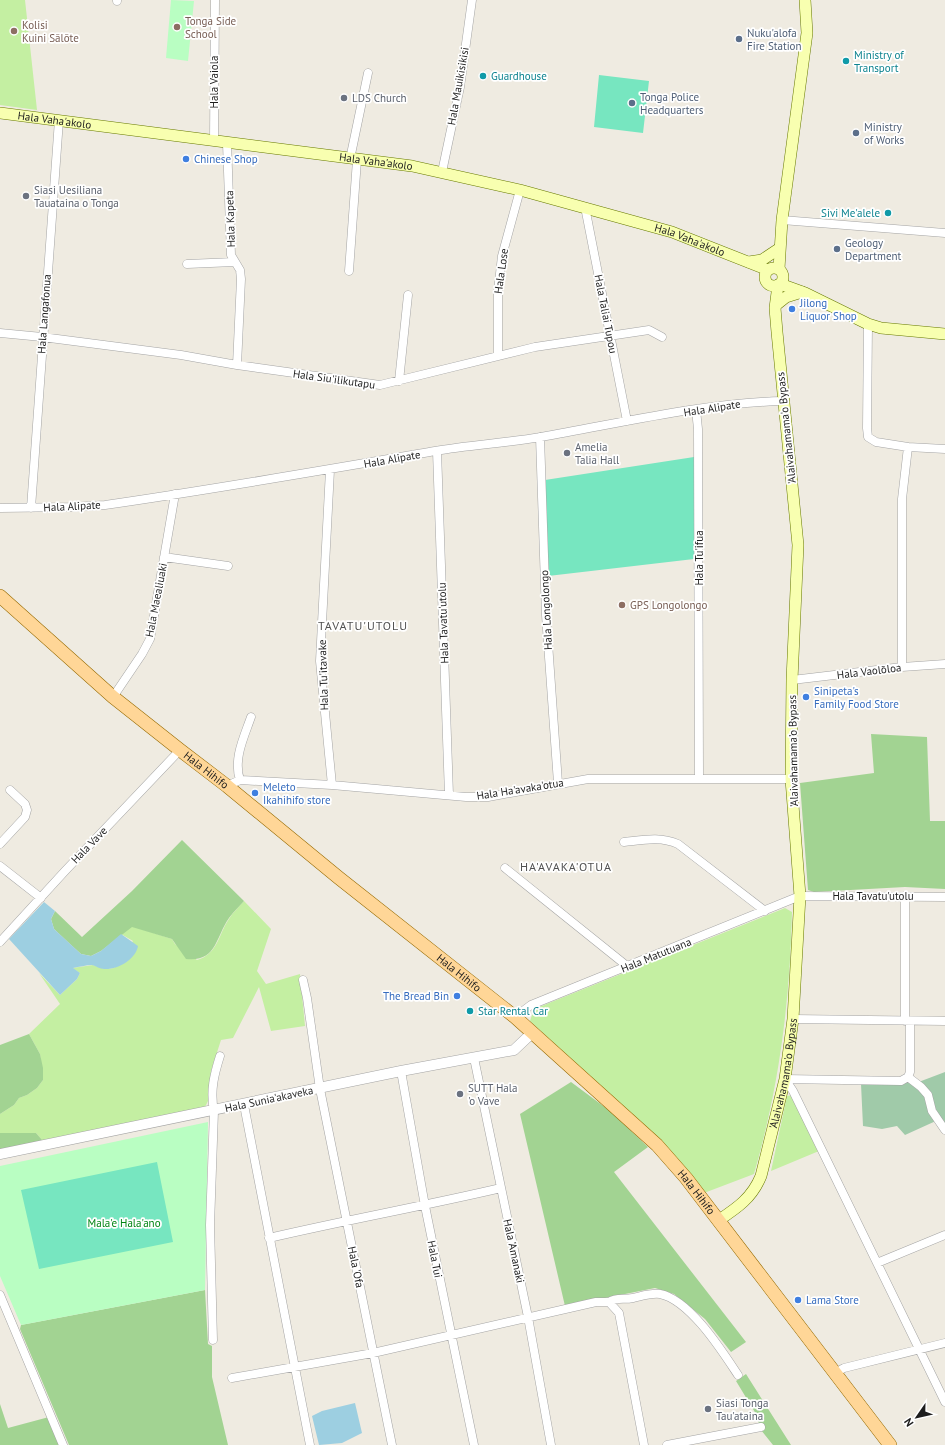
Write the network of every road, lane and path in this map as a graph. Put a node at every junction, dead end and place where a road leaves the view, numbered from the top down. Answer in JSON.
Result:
{"nodes":[{"id":1,"x":215,"y":0,"type":"edge"},
{"id":2,"x":472,"y":0,"type":"edge"},
{"id":3,"x":805,"y":0,"type":"edge"},
{"id":4,"x":368,"y":73,"type":"dead end"},
{"id":5,"x":0,"y":113,"type":"edge"},
{"id":6,"x":59,"y":120,"type":"junction"},
{"id":7,"x":214,"y":141,"type":"junction"},
{"id":8,"x":227,"y":143,"type":"junction"},
{"id":9,"x":354,"y":159,"type":"junction"},
{"id":10,"x":442,"y":172,"type":"junction"},
{"id":11,"x":520,"y":190,"type":"junction"},
{"id":12,"x":585,"y":207,"type":"junction"},
{"id":13,"x":782,"y":220,"type":"junction"},
{"id":14,"x":945,"y":233,"type":"edge"},
{"id":15,"x":779,"y":247,"type":"junction"},
{"id":16,"x":745,"y":261,"type":"junction"},
{"id":17,"x":234,"y":262,"type":"junction"},
{"id":18,"x":187,"y":264,"type":"dead end"},
{"id":19,"x":349,"y":271,"type":"dead end"},
{"id":20,"x":774,"y":277,"type":"junction"},
{"id":21,"x":803,"y":292,"type":"junction"},
{"id":22,"x":408,"y":296,"type":"dead end"},
{"id":23,"x":776,"y":306,"type":"junction"},
{"id":24,"x":868,"y":324,"type":"junction"},
{"id":25,"x":0,"y":333,"type":"edge"},
{"id":26,"x":611,"y":334,"type":"junction"},
{"id":27,"x":945,"y":334,"type":"edge"},
{"id":28,"x":42,"y":337,"type":"junction"},
{"id":29,"x":662,"y":337,"type":"dead end"},
{"id":30,"x":498,"y":355,"type":"junction"},
{"id":31,"x":237,"y":365,"type":"junction"},
{"id":32,"x":399,"y":381,"type":"junction"},
{"id":33,"x":783,"y":401,"type":"junction"},
{"id":34,"x":696,"y":410,"type":"junction"},
{"id":35,"x":627,"y":421,"type":"junction"},
{"id":36,"x":540,"y":437,"type":"junction"},
{"id":37,"x":908,"y":447,"type":"junction"},
{"id":38,"x":945,"y":449,"type":"edge"},
{"id":39,"x":437,"y":451,"type":"junction"},
{"id":40,"x":330,"y":470,"type":"junction"},
{"id":41,"x":175,"y":494,"type":"junction"},
{"id":42,"x":0,"y":508,"type":"edge"},
{"id":43,"x":31,"y":508,"type":"junction"},
{"id":44,"x":164,"y":557,"type":"junction"},
{"id":45,"x":228,"y":566,"type":"dead end"},
{"id":46,"x":0,"y":596,"type":"edge"},
{"id":47,"x":945,"y":664,"type":"edge"},
{"id":48,"x":902,"y":667,"type":"junction"},
{"id":49,"x":792,"y":680,"type":"junction"},
{"id":50,"x":113,"y":697,"type":"junction"},
{"id":51,"x":251,"y":718,"type":"dead end"},
{"id":52,"x":180,"y":750,"type":"junction"},
{"id":53,"x":700,"y":778,"type":"junction"},
{"id":54,"x":791,"y":779,"type":"junction"},
{"id":55,"x":240,"y":780,"type":"junction"},
{"id":56,"x":558,"y":783,"type":"junction"},
{"id":57,"x":332,"y":785,"type":"junction"},
{"id":58,"x":228,"y":786,"type":"junction"},
{"id":59,"x":10,"y":790,"type":"dead end"},
{"id":60,"x":449,"y":795,"type":"junction"},
{"id":61,"x":624,"y":842,"type":"dead end"},
{"id":62,"x":0,"y":844,"type":"edge"},
{"id":63,"x":0,"y":866,"type":"edge"},
{"id":64,"x":505,"y":868,"type":"dead end"},
{"id":65,"x":800,"y":896,"type":"junction"},
{"id":66,"x":905,"y":896,"type":"junction"},
{"id":67,"x":945,"y":897,"type":"edge"},
{"id":68,"x":41,"y":898,"type":"junction"},
{"id":69,"x":765,"y":911,"type":"junction"},
{"id":70,"x":0,"y":942,"type":"edge"},
{"id":71,"x":627,"y":966,"type":"junction"},
{"id":72,"x":302,"y":980,"type":"dead end"},
{"id":73,"x":515,"y":1017,"type":"junction"},
{"id":74,"x":792,"y":1020,"type":"junction"},
{"id":75,"x":907,"y":1021,"type":"junction"},
{"id":76,"x":945,"y":1021,"type":"edge"},
{"id":77,"x":533,"y":1032,"type":"junction"},
{"id":78,"x":220,"y":1056,"type":"dead end"},
{"id":79,"x":474,"y":1058,"type":"junction"},
{"id":80,"x":401,"y":1071,"type":"junction"},
{"id":81,"x":908,"y":1077,"type":"junction"},
{"id":82,"x":785,"y":1079,"type":"junction"},
{"id":83,"x":320,"y":1089,"type":"junction"},
{"id":84,"x":244,"y":1105,"type":"junction"},
{"id":85,"x":214,"y":1110,"type":"junction"},
{"id":86,"x":945,"y":1130,"type":"edge"},
{"id":87,"x":0,"y":1154,"type":"edge"},
{"id":88,"x":501,"y":1188,"type":"junction"},
{"id":89,"x":425,"y":1206,"type":"junction"},
{"id":90,"x":346,"y":1220,"type":"junction"},
{"id":91,"x":719,"y":1220,"type":"junction"},
{"id":92,"x":945,"y":1235,"type":"edge"},
{"id":93,"x":269,"y":1238,"type":"junction"},
{"id":94,"x":878,"y":1263,"type":"junction"},
{"id":95,"x":1,"y":1298,"type":"edge"},
{"id":96,"x":609,"y":1302,"type":"junction"},
{"id":97,"x":528,"y":1317,"type":"junction"},
{"id":98,"x":450,"y":1335,"type":"junction"},
{"id":99,"x":213,"y":1340,"type":"dead end"},
{"id":100,"x":945,"y":1344,"type":"edge"},
{"id":101,"x":920,"y":1349,"type":"junction"},
{"id":102,"x":373,"y":1353,"type":"junction"},
{"id":103,"x":294,"y":1368,"type":"junction"},
{"id":104,"x":835,"y":1373,"type":"junction"},
{"id":105,"x":738,"y":1375,"type":"dead end"},
{"id":106,"x":232,"y":1378,"type":"dead end"},
{"id":107,"x":945,"y":1402,"type":"edge"},
{"id":108,"x":761,"y":1427,"type":"dead end"},
{"id":109,"x":63,"y":1445,"type":"edge"},
{"id":110,"x":310,"y":1445,"type":"edge"},
{"id":111,"x":392,"y":1445,"type":"edge"},
{"id":112,"x":474,"y":1445,"type":"edge"},
{"id":113,"x":551,"y":1445,"type":"edge"},
{"id":114,"x":644,"y":1445,"type":"edge"},
{"id":115,"x":667,"y":1445,"type":"edge"},
{"id":116,"x":890,"y":1445,"type":"edge"}],
"edges":[{"from":1,"to":7,"type":"street","name":"Hala Vaiola"},
{"from":2,"to":10,"type":"street","name":"Hala Mauikisikisi"},
{"from":3,"to":13,"type":"main road","name":"'Alaivahamama'o Bypass"},
{"from":4,"to":9,"type":"street"},
{"from":5,"to":6,"type":"main road","name":"Hala Vaha'akolo"},
{"from":6,"to":7,"type":"main road","name":"Hala Vaha'akolo"},
{"from":6,"to":28,"type":"street","name":"Hala Langafonua"},
{"from":7,"to":8,"type":"main road","name":"Hala Vaha'akolo"},
{"from":8,"to":9,"type":"main road","name":"Hala Vaha'akolo"},
{"from":8,"to":17,"type":"street","name":"Hala Kapeta"},
{"from":9,"to":10,"type":"main road","name":"Hala Vaha'akolo"},
{"from":9,"to":19,"type":"street"},
{"from":10,"to":11,"type":"main road","name":"Hala Vaha'akolo"},
{"from":11,"to":12,"type":"main road","name":"Hala Vaha'akolo"},
{"from":11,"to":30,"type":"street","name":"Hala Lose"},
{"from":12,"to":16,"type":"main road","name":"Hala Vaha'akolo"},
{"from":12,"to":26,"type":"street","name":"Hala Taliai Tupou"},
{"from":13,"to":14,"type":"street"},
{"from":13,"to":15,"type":"main road","name":"'Alaivahamama'o Bypass"},
{"from":15,"to":16,"type":"main road"},
{"from":15,"to":20,"type":"main road","name":"'Alaivahamama'o Bypass"},
{"from":16,"to":20,"type":"main road","name":"Hala Vaha'akolo"},
{"from":17,"to":18,"type":"street"},
{"from":17,"to":31,"type":"street","name":"Hala Kapeta"},
{"from":20,"to":21,"type":"main road","name":"Hala Vaha'akolo"},
{"from":20,"to":23,"type":"main road","name":"'Alaivahamama'o Bypass"},
{"from":21,"to":23,"type":"main road"},
{"from":21,"to":24,"type":"main road","name":"Hala Vaha'akolo"},
{"from":22,"to":32,"type":"street"},
{"from":23,"to":33,"type":"main road","name":"'Alaivahamama'o Bypass"},
{"from":24,"to":27,"type":"main road","name":"Hala Vaha'akolo"},
{"from":24,"to":37,"type":"street"},
{"from":25,"to":28,"type":"street","name":"Hala Siu'ilikutapu"},
{"from":26,"to":29,"type":"street","name":"Hala Siu'ilikutapu"},
{"from":26,"to":30,"type":"street","name":"Hala Siu'ilikutapu"},
{"from":26,"to":35,"type":"street","name":"Hala Taliai Tupou"},
{"from":28,"to":31,"type":"street","name":"Hala Siu'ilikutapu"},
{"from":28,"to":43,"type":"street","name":"Hala Langafonua"},
{"from":30,"to":32,"type":"street","name":"Hala Siu'ilikutapu"},
{"from":31,"to":32,"type":"street","name":"Hala Siu'ilikutapu"},
{"from":33,"to":34,"type":"street","name":"Hala Alipate"},
{"from":33,"to":49,"type":"main road","name":"'Alaivahamama'o Bypass"},
{"from":34,"to":35,"type":"street","name":"Hala Alipate"},
{"from":34,"to":53,"type":"street","name":"Hala Tu'ifua"},
{"from":35,"to":36,"type":"street","name":"Hala Alipate"},
{"from":36,"to":39,"type":"street","name":"Hala Alipate"},
{"from":36,"to":56,"type":"street","name":"Hala Longolongo"},
{"from":37,"to":38,"type":"street"},
{"from":37,"to":48,"type":"street"},
{"from":39,"to":40,"type":"street","name":"Hala Alipate"},
{"from":39,"to":60,"type":"street","name":"Hala Tavatu'utolu"},
{"from":40,"to":41,"type":"street","name":"Hala Alipate"},
{"from":40,"to":57,"type":"street","name":"Hala Tu'itavake"},
{"from":41,"to":43,"type":"street","name":"Hala Alipate"},
{"from":41,"to":44,"type":"street","name":"Hala Maealiuaki"},
{"from":42,"to":43,"type":"street","name":"Hala Alipate"},
{"from":44,"to":45,"type":"street"},
{"from":44,"to":50,"type":"street","name":"Hala Maealiuaki"},
{"from":46,"to":50,"type":"main road","name":"Hala Hihifo"},
{"from":47,"to":48,"type":"street","name":"Hala Vaolōloa"},
{"from":48,"to":49,"type":"street","name":"Hala Vaolōloa"},
{"from":49,"to":54,"type":"main road","name":"'Alaivahamama'o Bypass"},
{"from":50,"to":52,"type":"main road","name":"Hala Hihifo"},
{"from":51,"to":55,"type":"street"},
{"from":52,"to":58,"type":"main road","name":"Hala Hihifo"},
{"from":52,"to":68,"type":"street","name":"Hala Vave"},
{"from":53,"to":54,"type":"street","name":"Hala Ha'avaka'otua"},
{"from":53,"to":56,"type":"street","name":"Hala Ha'avaka'otua"},
{"from":54,"to":65,"type":"main road","name":"'Alaivahamama'o Bypass"},
{"from":55,"to":57,"type":"street","name":"Hala Ha'avaka'otua"},
{"from":55,"to":58,"type":"street","name":"Hala Ha'avaka'otua"},
{"from":56,"to":60,"type":"street","name":"Hala Ha'avaka'otua"},
{"from":57,"to":60,"type":"street","name":"Hala Ha'avaka'otua"},
{"from":58,"to":73,"type":"main road","name":"Hala Hihifo"},
{"from":59,"to":62,"type":"street"},
{"from":61,"to":69,"type":"street"},
{"from":63,"to":68,"type":"street"},
{"from":64,"to":71,"type":"street"},
{"from":65,"to":66,"type":"street","name":"Hala Tavatu'utolu"},
{"from":65,"to":69,"type":"street","name":"Hala Matutuana"},
{"from":65,"to":74,"type":"main road","name":"'Alaivahamama'o Bypass"},
{"from":66,"to":67,"type":"street","name":"Hala Tavatu'utolu"},
{"from":66,"to":75,"type":"street"},
{"from":68,"to":70,"type":"street","name":"Hala Vave"},
{"from":69,"to":71,"type":"street","name":"Hala Matutuana"},
{"from":71,"to":73,"type":"street","name":"Hala Matutuana"},
{"from":72,"to":83,"type":"street","name":"Hala 'Ofa"},
{"from":73,"to":77,"type":"main road","name":"Hala Hihifo"},
{"from":74,"to":75,"type":"street"},
{"from":74,"to":82,"type":"main road","name":"'Alaivahamama'o Bypass"},
{"from":75,"to":76,"type":"street"},
{"from":75,"to":81,"type":"street"},
{"from":77,"to":79,"type":"street","name":"Hala Sunia'akaveka"},
{"from":77,"to":91,"type":"main road","name":"Hala Hihifo"},
{"from":78,"to":85,"type":"street"},
{"from":79,"to":80,"type":"street","name":"Hala Sunia'akaveka"},
{"from":79,"to":88,"type":"street","name":"Hala 'Amanaki"},
{"from":80,"to":83,"type":"street","name":"Hala Sunia'akaveka"},
{"from":80,"to":89,"type":"street","name":"Hala Tui"},
{"from":81,"to":82,"type":"street"},
{"from":81,"to":86,"type":"street"},
{"from":82,"to":91,"type":"main road","name":"'Alaivahamama'o Bypass"},
{"from":82,"to":94,"type":"street"},
{"from":83,"to":84,"type":"street","name":"Hala Sunia'akaveka"},
{"from":83,"to":90,"type":"street","name":"Hala 'Ofa"},
{"from":84,"to":85,"type":"street","name":"Hala Sunia'akaveka"},
{"from":84,"to":93,"type":"street"},
{"from":85,"to":87,"type":"street","name":"Hala Sunia'akaveka"},
{"from":85,"to":99,"type":"street"},
{"from":88,"to":89,"type":"street"},
{"from":88,"to":97,"type":"street","name":"Hala 'Amanaki"},
{"from":89,"to":90,"type":"street"},
{"from":89,"to":98,"type":"street","name":"Hala Tui"},
{"from":90,"to":93,"type":"street"},
{"from":90,"to":102,"type":"street","name":"Hala 'Ofa"},
{"from":91,"to":104,"type":"main road","name":"Hala Hihifo"},
{"from":92,"to":94,"type":"street"},
{"from":93,"to":103,"type":"street"},
{"from":94,"to":101,"type":"street"},
{"from":95,"to":109,"type":"street"},
{"from":96,"to":97,"type":"street"},
{"from":96,"to":105,"type":"street"},
{"from":96,"to":114,"type":"street"},
{"from":97,"to":98,"type":"street"},
{"from":97,"to":113,"type":"street","name":"Hala 'Amanaki"},
{"from":98,"to":102,"type":"street"},
{"from":98,"to":112,"type":"street","name":"Hala Tui"},
{"from":100,"to":101,"type":"street"},
{"from":101,"to":104,"type":"street"},
{"from":101,"to":107,"type":"street"},
{"from":102,"to":103,"type":"street"},
{"from":102,"to":111,"type":"street","name":"Hala 'Ofa"},
{"from":103,"to":106,"type":"street"},
{"from":103,"to":110,"type":"street"},
{"from":104,"to":116,"type":"main road","name":"Hala Hihifo"},
{"from":108,"to":115,"type":"street"}]}
